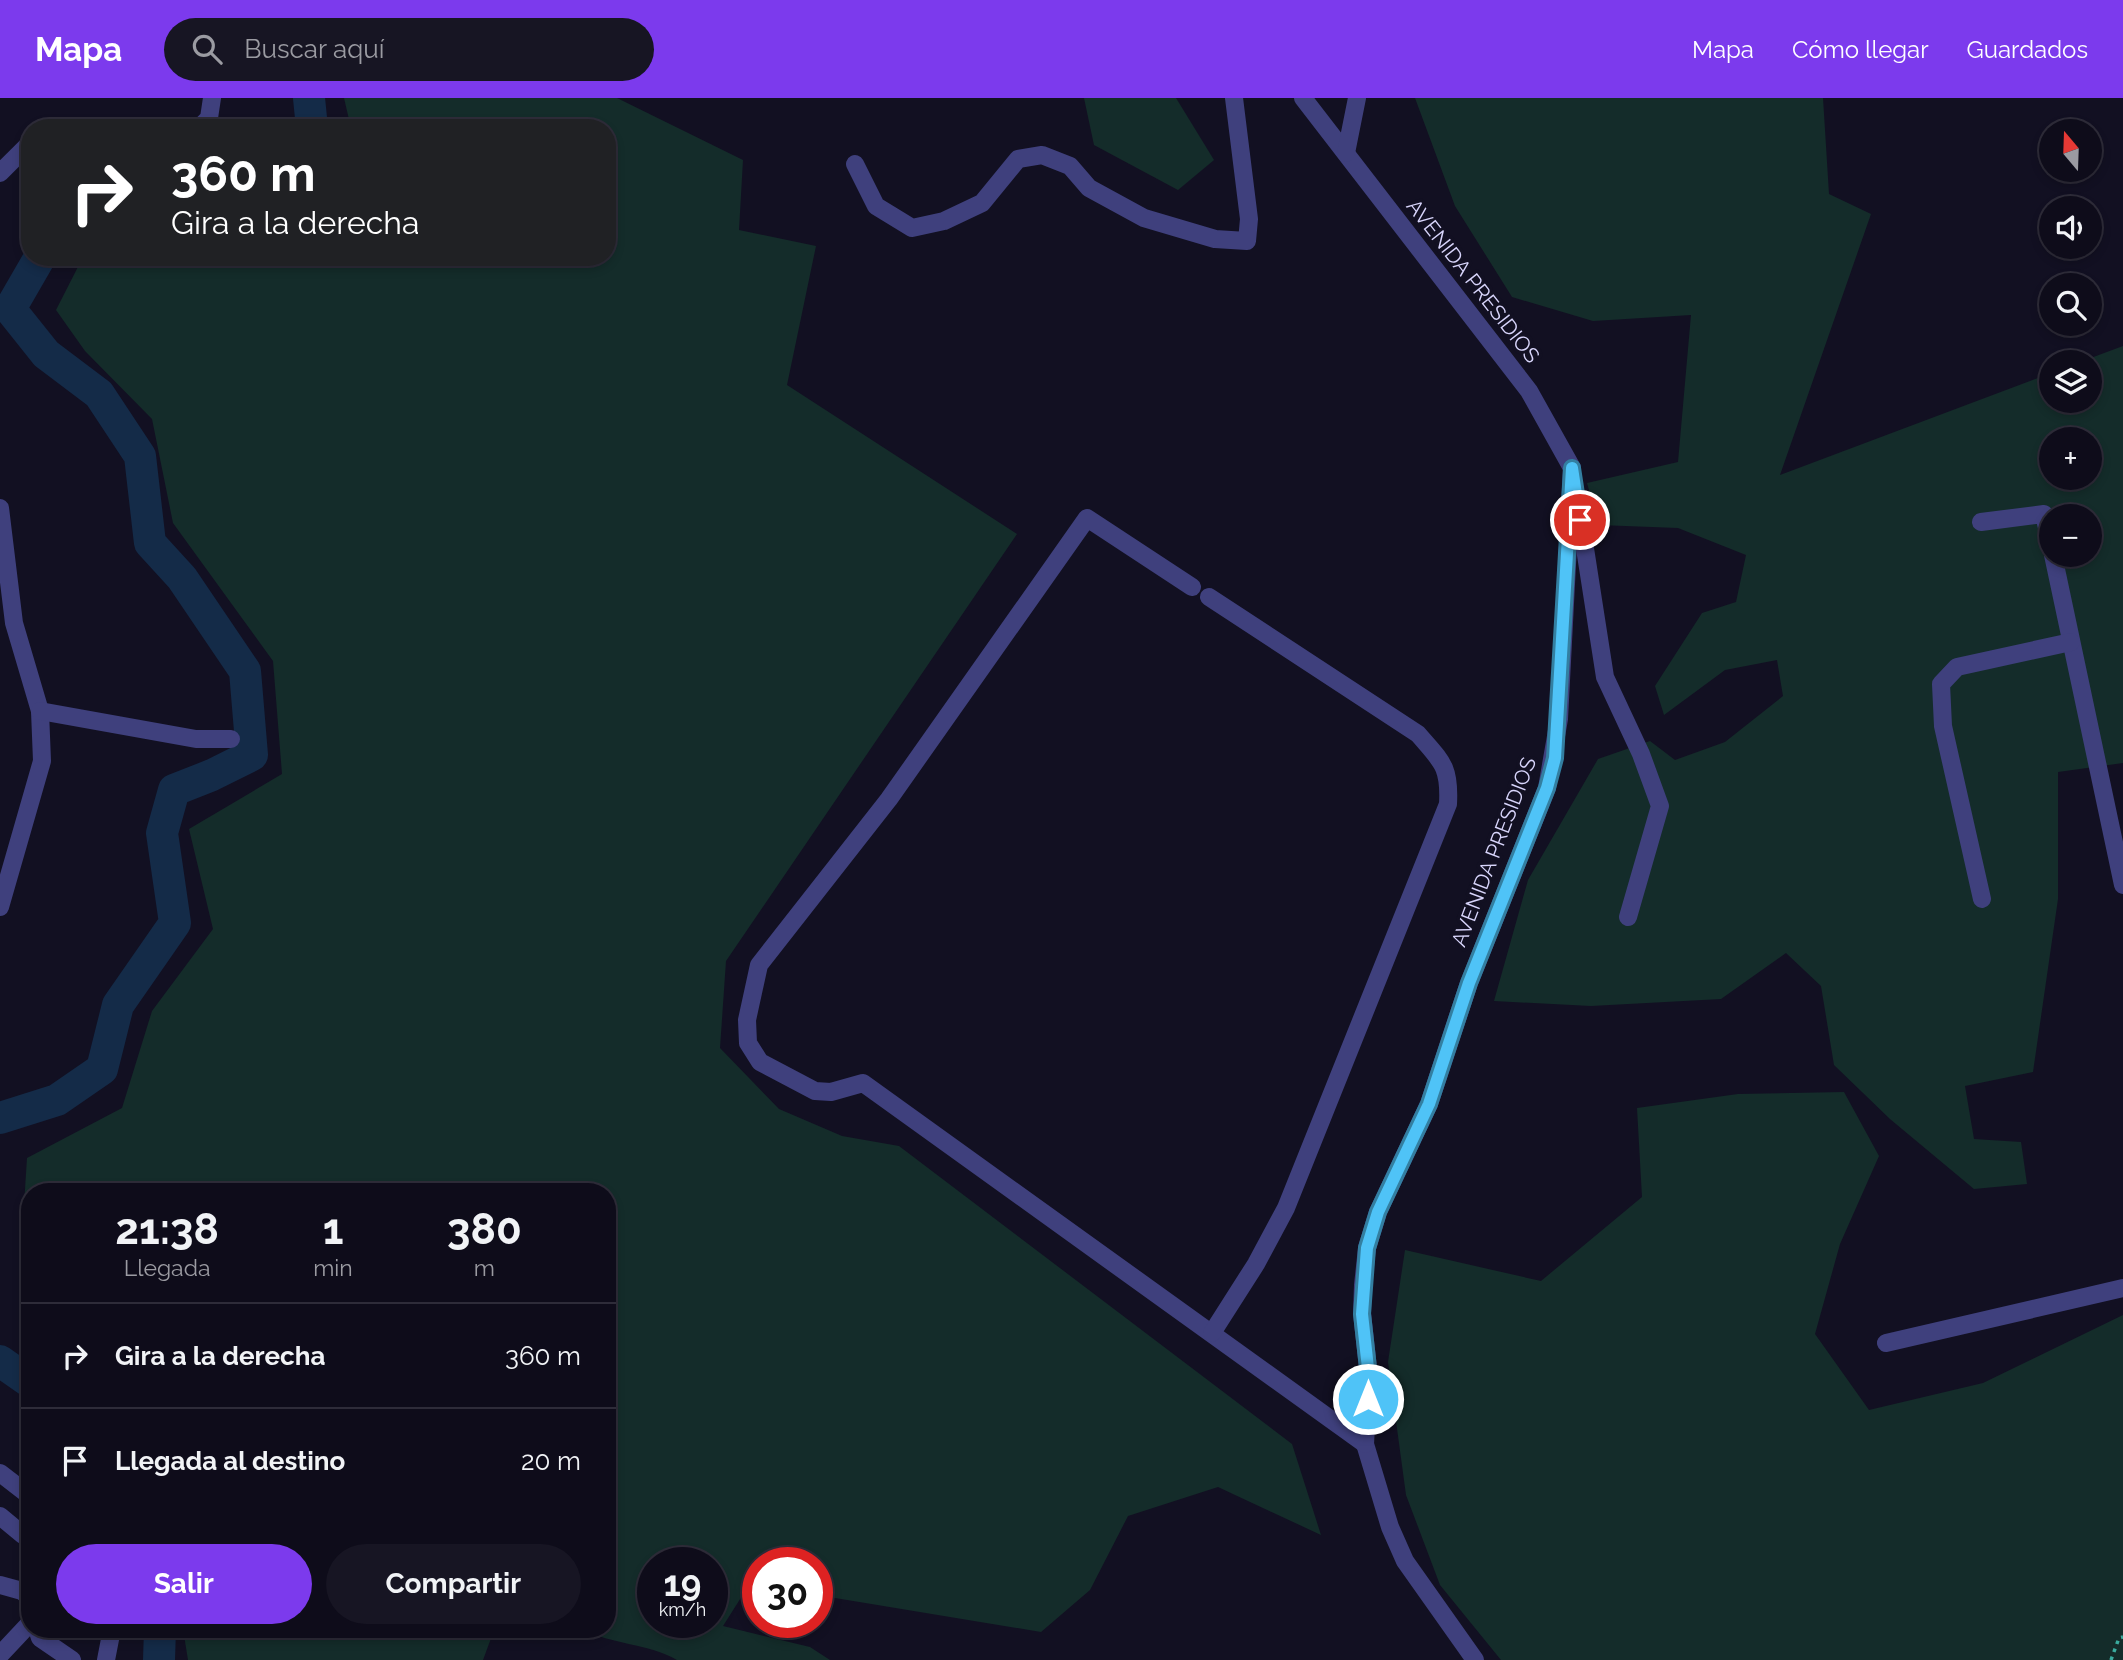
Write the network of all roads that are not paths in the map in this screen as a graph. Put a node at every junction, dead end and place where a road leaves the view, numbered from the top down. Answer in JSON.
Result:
{"nodes":[{"id":1,"x":212,"y":98,"type":"edge"},
{"id":2,"x":1234,"y":98,"type":"edge"},
{"id":3,"x":1303,"y":98,"type":"edge"},
{"id":4,"x":1357,"y":98,"type":"edge"},
{"id":5,"x":208,"y":119,"type":"edge"},
{"id":6,"x":21,"y":151,"type":"edge"},
{"id":7,"x":1346,"y":153,"type":"junction"},
{"id":8,"x":855,"y":164,"type":"dead end"},
{"id":9,"x":0,"y":173,"type":"edge"},
{"id":10,"x":1572,"y":468,"type":"junction"},
{"id":11,"x":0,"y":508,"type":"edge"},
{"id":12,"x":2039,"y":515,"type":"edge"},
{"id":13,"x":1981,"y":522,"type":"dead end"},
{"id":14,"x":2055,"y":567,"type":"edge"},
{"id":15,"x":1192,"y":587,"type":"dead end"},
{"id":16,"x":1209,"y":597,"type":"dead end"},
{"id":17,"x":2071,"y":642,"type":"junction"},
{"id":18,"x":40,"y":711,"type":"junction"},
{"id":19,"x":232,"y":739,"type":"dead end"},
{"id":20,"x":2123,"y":885,"type":"edge"},
{"id":21,"x":1982,"y":899,"type":"dead end"},
{"id":22,"x":0,"y":907,"type":"edge"},
{"id":23,"x":1628,"y":917,"type":"dead end"},
{"id":24,"x":2123,"y":1289,"type":"edge"},
{"id":25,"x":1212,"y":1333,"type":"junction"},
{"id":26,"x":1886,"y":1343,"type":"dead end"},
{"id":27,"x":1366,"y":1444,"type":"junction"},
{"id":28,"x":0,"y":1473,"type":"edge"},
{"id":29,"x":21,"y":1489,"type":"edge"},
{"id":30,"x":0,"y":1516,"type":"edge"},
{"id":31,"x":21,"y":1533,"type":"edge"},
{"id":32,"x":0,"y":1585,"type":"edge"},
{"id":33,"x":21,"y":1591,"type":"edge"},
{"id":34,"x":21,"y":1633,"type":"edge"},
{"id":35,"x":40,"y":1638,"type":"edge"},
{"id":36,"x":110,"y":1638,"type":"edge"},
{"id":37,"x":0,"y":1655,"type":"edge"},
{"id":38,"x":72,"y":1660,"type":"edge"},
{"id":39,"x":106,"y":1660,"type":"edge"},
{"id":40,"x":1475,"y":1660,"type":"edge"}],
"edges":[{"from":1,"to":5,"type":"street"},
{"from":2,"to":8,"type":"street"},
{"from":3,"to":7,"type":"street","name":"AVENIDA PRESIDIOS"},
{"from":4,"to":7,"type":"street"},
{"from":6,"to":9,"type":"street"},
{"from":7,"to":10,"type":"street","name":"AVENIDA PRESIDIOS"},
{"from":10,"to":23,"type":"street"},
{"from":10,"to":27,"type":"street","name":"AVENIDA PRESIDIOS"},
{"from":11,"to":18,"type":"street"},
{"from":12,"to":13,"type":"street"},
{"from":14,"to":17,"type":"street"},
{"from":15,"to":25,"type":"street"},
{"from":16,"to":25,"type":"street"},
{"from":17,"to":20,"type":"street"},
{"from":17,"to":21,"type":"street"},
{"from":18,"to":19,"type":"street"},
{"from":18,"to":22,"type":"street"},
{"from":24,"to":26,"type":"street"},
{"from":25,"to":27,"type":"street"},
{"from":27,"to":40,"type":"street","name":"AVENIDA PRESIDIOS"},
{"from":28,"to":29,"type":"street"},
{"from":30,"to":31,"type":"street"},
{"from":32,"to":33,"type":"street"},
{"from":34,"to":37,"type":"street"},
{"from":35,"to":38,"type":"street"},
{"from":36,"to":39,"type":"street"}]}
